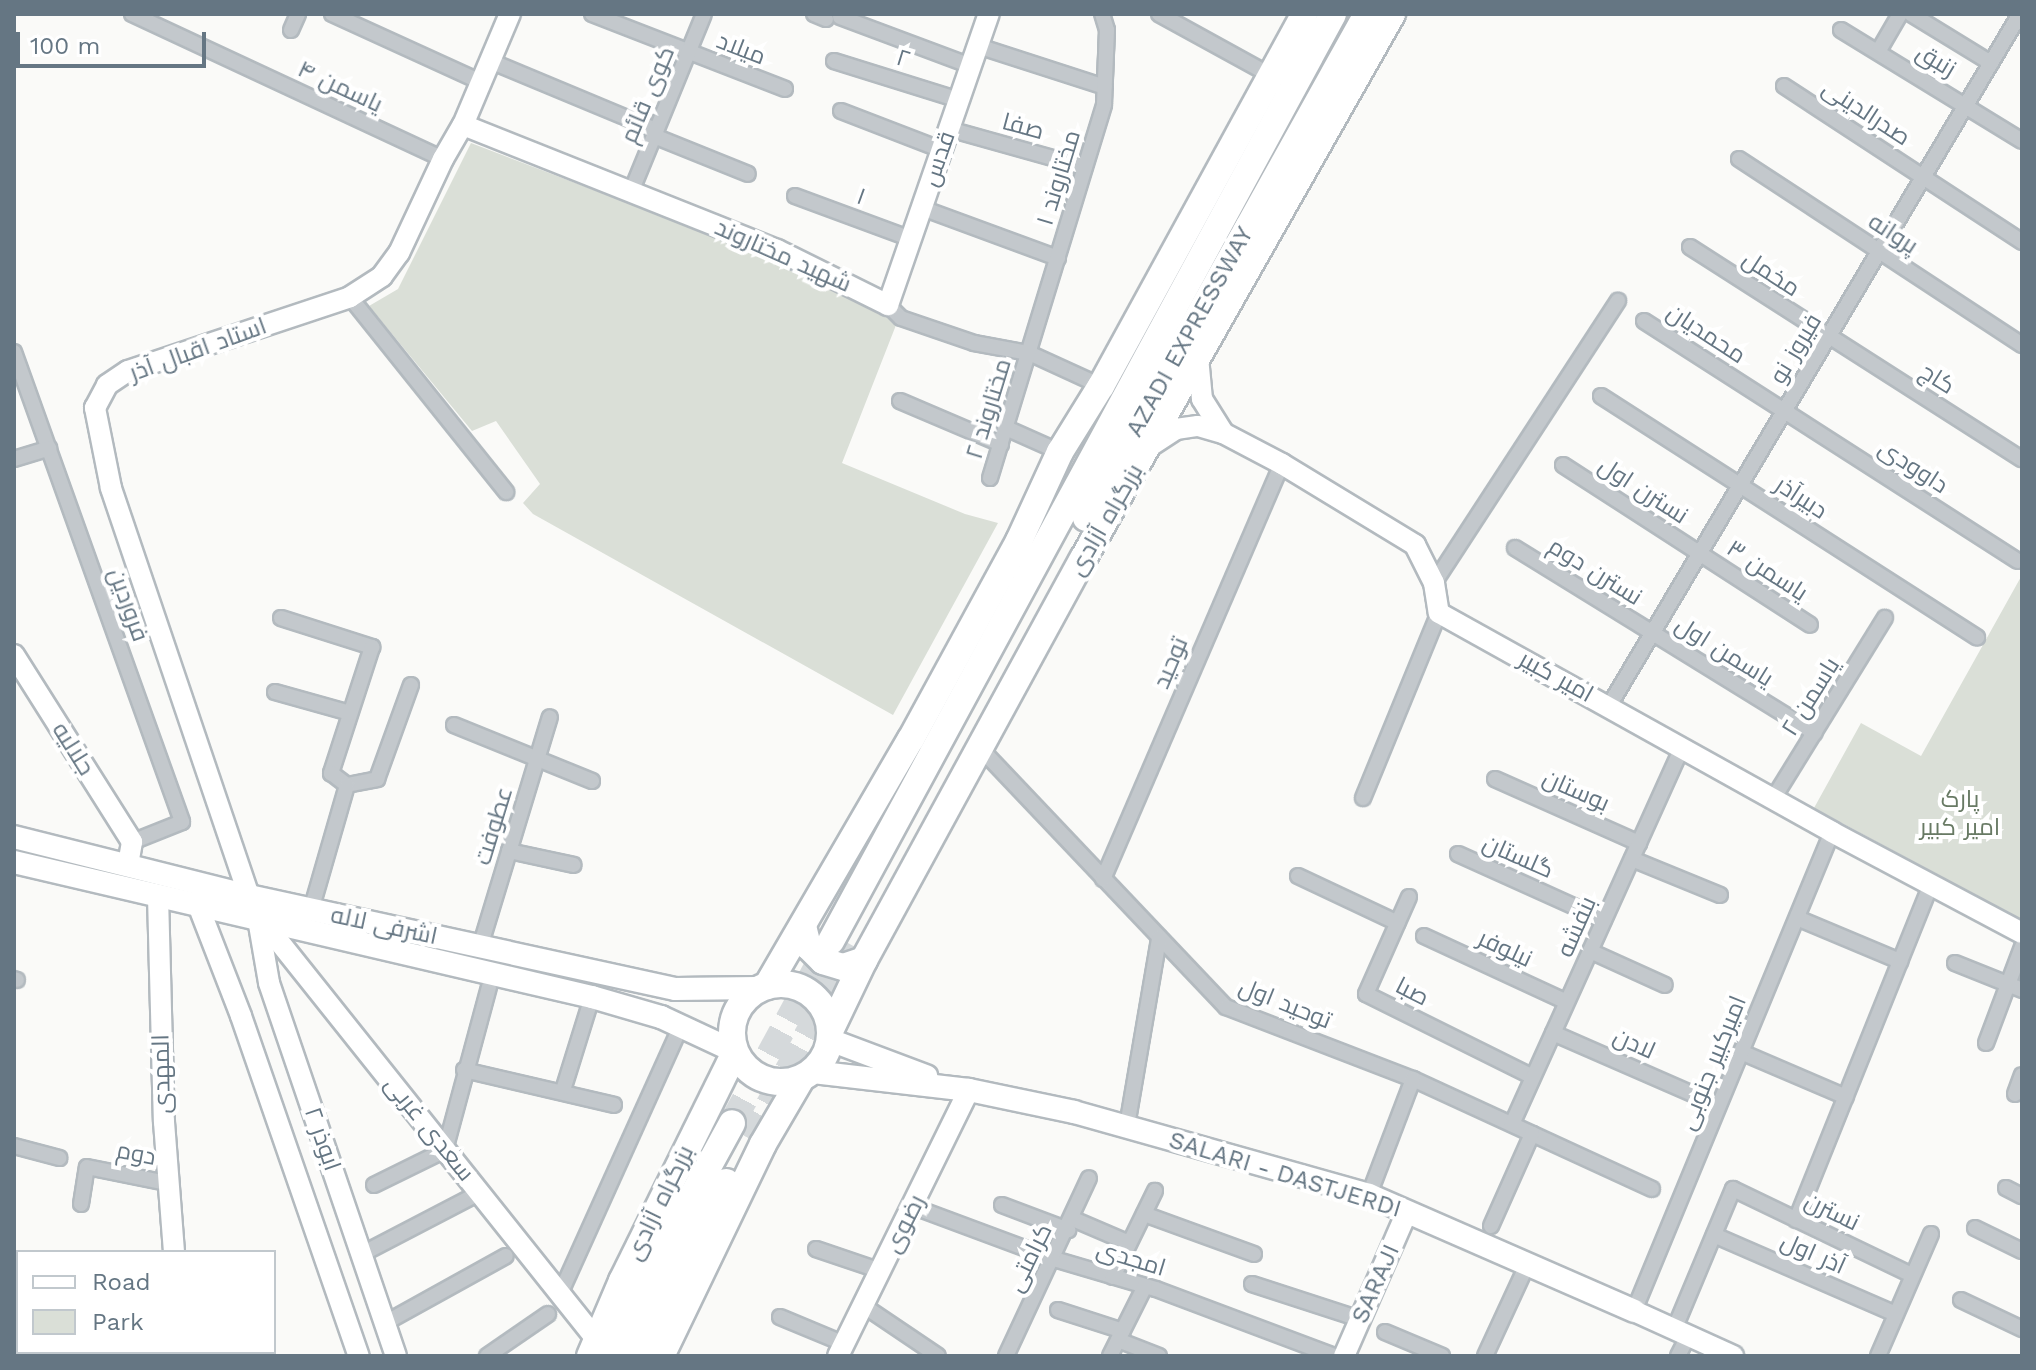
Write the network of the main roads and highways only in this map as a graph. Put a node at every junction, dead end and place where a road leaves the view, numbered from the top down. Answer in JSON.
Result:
{"nodes":[{"id":1,"x":1305,"y":14,"type":"edge"},
{"id":2,"x":1333,"y":14,"type":"edge"},
{"id":3,"x":1367,"y":14,"type":"edge"},
{"id":4,"x":1392,"y":14,"type":"edge"},
{"id":5,"x":1057,"y":462,"type":"junction"},
{"id":6,"x":1115,"y":502,"type":"junction"},
{"id":7,"x":1071,"y":519,"type":"junction"},
{"id":8,"x":1019,"y":541,"type":"junction"},
{"id":9,"x":1083,"y":559,"type":"junction"},
{"id":10,"x":14,"y":837,"type":"edge"},
{"id":11,"x":14,"y":862,"type":"edge"},
{"id":12,"x":803,"y":926,"type":"junction"},
{"id":13,"x":850,"y":949,"type":"junction"},
{"id":14,"x":763,"y":987,"type":"junction"},
{"id":15,"x":830,"y":1036,"type":"junction"},
{"id":16,"x":734,"y":1051,"type":"junction"},
{"id":17,"x":807,"y":1075,"type":"junction"},
{"id":18,"x":969,"y":1090,"type":"junction"},
{"id":19,"x":704,"y":1111,"type":"junction"},
{"id":20,"x":748,"y":1135,"type":"junction"},
{"id":21,"x":1634,"y":1311,"type":"road end"},
{"id":22,"x":600,"y":1350,"type":"edge"},
{"id":23,"x":636,"y":1356,"type":"edge"},
{"id":24,"x":661,"y":1356,"type":"edge"}],
"edges":[{"from":1,"to":5,"type":"highway"},
{"from":2,"to":7,"type":"highway","name":"AZADI EXPRESSWAY"},
{"from":3,"to":7,"type":"highway","name":"AZADI EXPRESSWAY"},
{"from":4,"to":6,"type":"highway","name":"بزرگراه آزادی"},
{"from":5,"to":7,"type":"highway"},
{"from":5,"to":8,"type":"highway"},
{"from":6,"to":7,"type":"highway"},
{"from":6,"to":9,"type":"highway","name":"بزرگراه آزادی"},
{"from":7,"to":8,"type":"highway"},
{"from":7,"to":9,"type":"highway"},
{"from":7,"to":13,"type":"highway","name":"AZADI EXPRESSWAY"},
{"from":8,"to":12,"type":"highway"},
{"from":9,"to":13,"type":"highway","name":"بزرگراه آزادی"},
{"from":10,"to":14,"type":"main road","name":"اشرفی لاله"},
{"from":11,"to":16,"type":"main road","name":"اشرفی لاله"},
{"from":12,"to":13,"type":"highway"},
{"from":12,"to":14,"type":"highway"},
{"from":13,"to":15,"type":"highway","name":"بزرگراه آزادی"},
{"from":14,"to":15,"type":"highway"},
{"from":14,"to":16,"type":"highway"},
{"from":15,"to":17,"type":"highway"},
{"from":15,"to":18,"type":"main road","name":"SALARI - DASTJERDI"},
{"from":16,"to":17,"type":"highway"},
{"from":16,"to":19,"type":"highway","name":"بزرگراه آزادی"},
{"from":17,"to":18,"type":"main road","name":"SALARI - DASTJERDI"},
{"from":17,"to":20,"type":"highway"},
{"from":18,"to":21,"type":"main road","name":"SALARI - DASTJERDI"},
{"from":19,"to":20,"type":"highway"},
{"from":19,"to":22,"type":"highway","name":"بزرگراه آزادی"},
{"from":20,"to":22,"type":"highway"},
{"from":20,"to":23,"type":"highway"},
{"from":20,"to":24,"type":"highway"}]}
